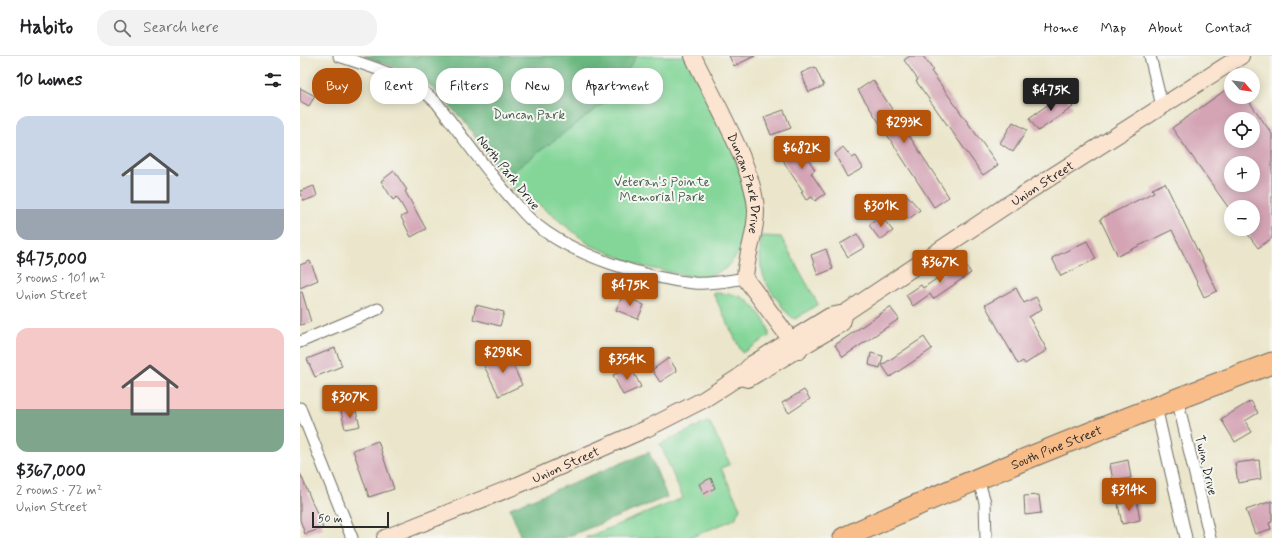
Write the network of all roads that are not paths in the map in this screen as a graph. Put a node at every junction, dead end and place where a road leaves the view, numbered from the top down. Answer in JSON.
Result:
{"nodes":[{"id":1,"x":339,"y":56,"type":"edge"},
{"id":2,"x":693,"y":56,"type":"edge"},
{"id":3,"x":1150,"y":56,"type":"edge"},
{"id":4,"x":1241,"y":56,"type":"edge"},
{"id":5,"x":1162,"y":106,"type":"junction"},
{"id":6,"x":745,"y":278,"type":"junction"},
{"id":7,"x":378,"y":310,"type":"dead end"},
{"id":8,"x":300,"y":342,"type":"edge"},
{"id":9,"x":794,"y":346,"type":"junction"},
{"id":10,"x":1272,"y":363,"type":"edge"},
{"id":11,"x":1177,"y":398,"type":"junction"},
{"id":12,"x":1156,"y":407,"type":"junction"},
{"id":13,"x":300,"y":408,"type":"edge"},
{"id":14,"x":978,"y":479,"type":"junction"},
{"id":15,"x":352,"y":538,"type":"edge"},
{"id":16,"x":385,"y":538,"type":"edge"},
{"id":17,"x":844,"y":538,"type":"edge"},
{"id":18,"x":986,"y":538,"type":"edge"},
{"id":19,"x":1186,"y":538,"type":"edge"},
{"id":20,"x":1210,"y":538,"type":"edge"}],
"edges":[{"from":1,"to":6,"type":"street","name":"North Park Drive"},
{"from":2,"to":6,"type":"main road","name":"Duncan Park Drive"},
{"from":3,"to":5,"type":"street"},
{"from":4,"to":5,"type":"main road","name":"Union Street"},
{"from":5,"to":9,"type":"main road","name":"Union Street"},
{"from":6,"to":9,"type":"main road"},
{"from":7,"to":8,"type":"street"},
{"from":9,"to":16,"type":"main road","name":"Union Street"},
{"from":10,"to":11,"type":"highway","name":"South Pine Street"},
{"from":11,"to":12,"type":"highway","name":"South Pine Street"},
{"from":11,"to":20,"type":"street","name":"Twin Drive"},
{"from":12,"to":14,"type":"highway","name":"South Pine Street"},
{"from":12,"to":19,"type":"street"},
{"from":13,"to":15,"type":"street"},
{"from":14,"to":17,"type":"highway","name":"South Pine Street"},
{"from":14,"to":18,"type":"street"}]}
